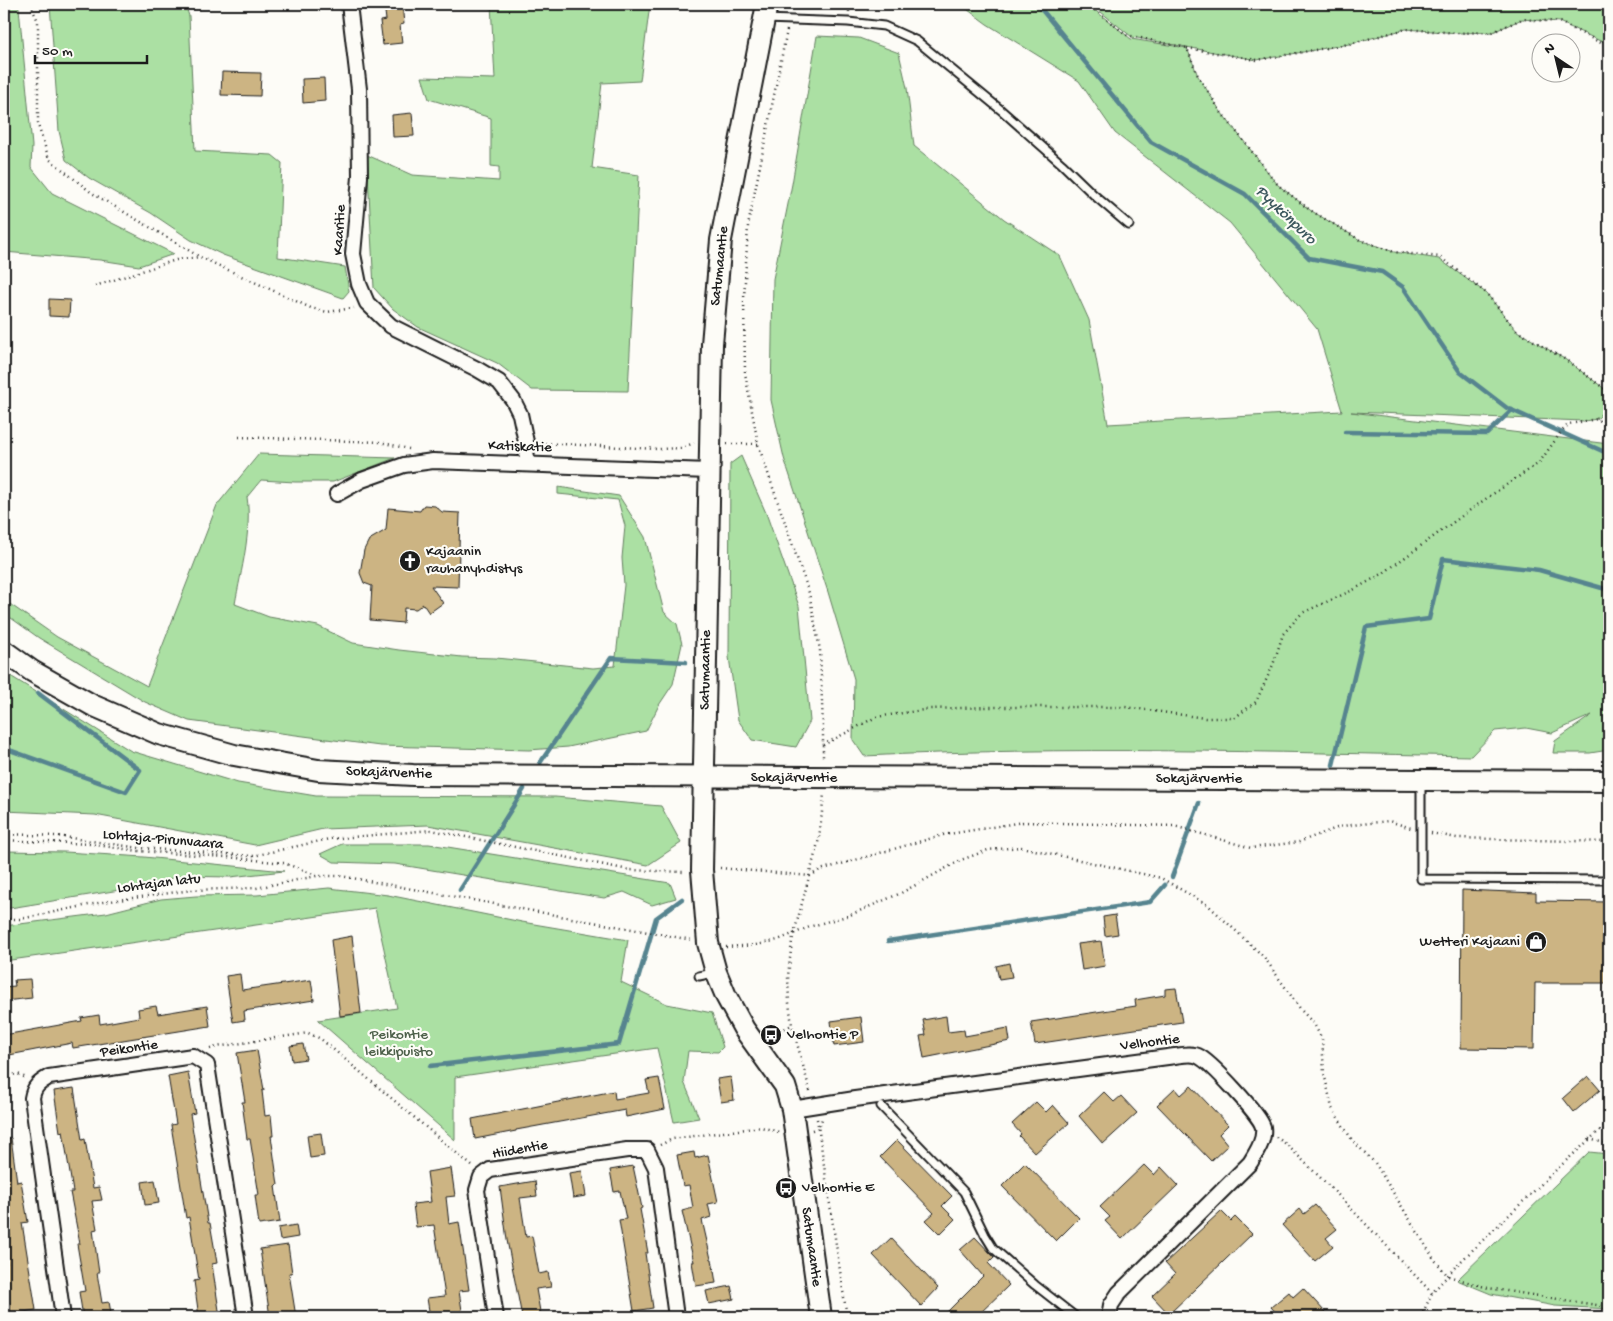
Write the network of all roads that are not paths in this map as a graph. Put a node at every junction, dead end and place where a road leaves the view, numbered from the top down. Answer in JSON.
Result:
{"nodes":[{"id":1,"x":349,"y":4,"type":"edge"},
{"id":2,"x":766,"y":12,"type":"edge"},
{"id":3,"x":1129,"y":225,"type":"dead end"},
{"id":4,"x":527,"y":463,"type":"junction"},
{"id":5,"x":709,"y":471,"type":"junction"},
{"id":6,"x":337,"y":494,"type":"dead end"},
{"id":7,"x":4,"y":651,"type":"edge"},
{"id":8,"x":703,"y":777,"type":"junction"},
{"id":9,"x":1421,"y":780,"type":"junction"},
{"id":10,"x":1609,"y":781,"type":"edge"},
{"id":11,"x":1609,"y":880,"type":"edge"},
{"id":12,"x":881,"y":1106,"type":"dead end"},
{"id":13,"x":792,"y":1109,"type":"junction"},
{"id":14,"x":63,"y":1317,"type":"edge"},
{"id":15,"x":246,"y":1317,"type":"edge"},
{"id":16,"x":496,"y":1317,"type":"edge"},
{"id":17,"x":676,"y":1317,"type":"edge"},
{"id":18,"x":821,"y":1317,"type":"edge"},
{"id":19,"x":1076,"y":1317,"type":"edge"},
{"id":20,"x":1109,"y":1317,"type":"edge"}],
"edges":[{"from":1,"to":4,"type":"street","name":"Kaaritie"},
{"from":2,"to":3,"type":"lane"},
{"from":2,"to":5,"type":"street","name":"Satumaantie"},
{"from":4,"to":5,"type":"street","name":"Katiskatie"},
{"from":4,"to":6,"type":"street","name":"Katiskatie"},
{"from":5,"to":8,"type":"street","name":"Satumaantie"},
{"from":7,"to":8,"type":"street","name":"Sokajärventie"},
{"from":8,"to":9,"type":"street","name":"Sokajärventie"},
{"from":8,"to":13,"type":"street","name":"Satumaantie"},
{"from":9,"to":10,"type":"street","name":"Sokajärventie"},
{"from":9,"to":11,"type":"lane"},
{"from":12,"to":19,"type":"lane"},
{"from":13,"to":18,"type":"street","name":"Satumaantie"},
{"from":13,"to":20,"type":"street","name":"Velhontie"},
{"from":14,"to":15,"type":"street","name":"Peikontie"},
{"from":16,"to":17,"type":"street","name":"Hiidentie"}]}
